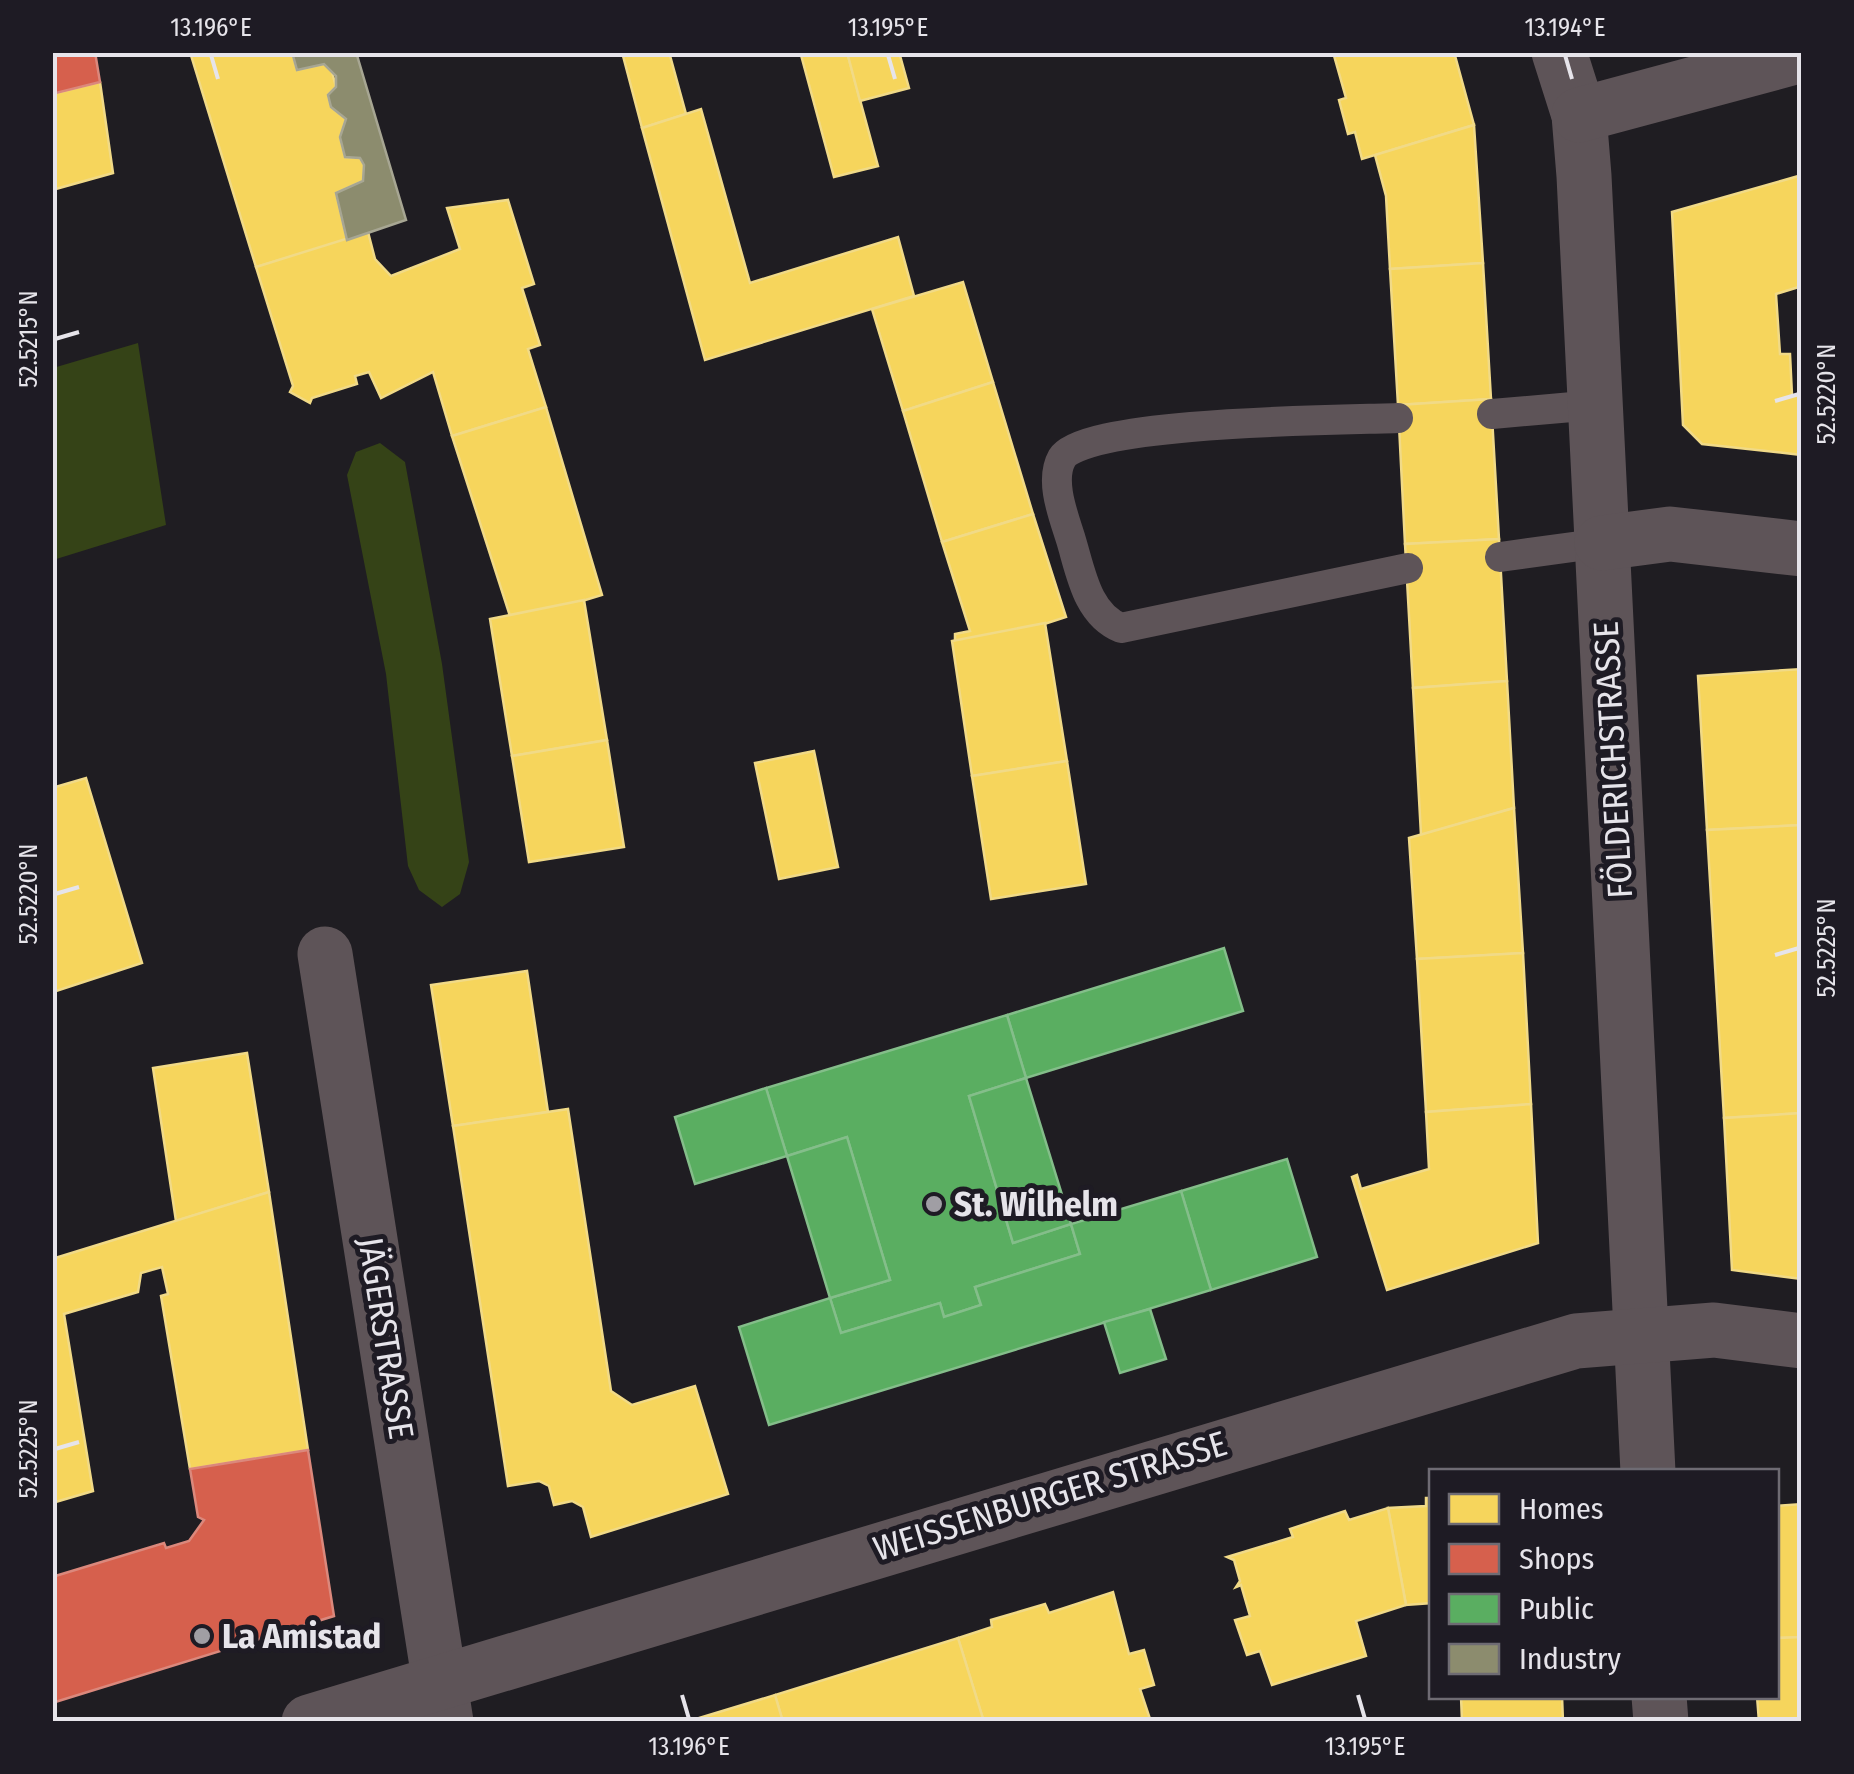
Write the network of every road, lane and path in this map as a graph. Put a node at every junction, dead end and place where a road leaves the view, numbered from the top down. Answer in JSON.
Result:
{"nodes":[{"id":1,"x":1559,"y":52,"type":"edge"},
{"id":2,"x":1802,"y":54,"type":"edge"},
{"id":3,"x":1579,"y":115,"type":"junction"},
{"id":4,"x":1594,"y":405,"type":"junction"},
{"id":5,"x":1492,"y":414,"type":"dead end"},
{"id":6,"x":1398,"y":418,"type":"dead end"},
{"id":7,"x":1602,"y":543,"type":"junction"},
{"id":8,"x":1802,"y":549,"type":"edge"},
{"id":9,"x":1500,"y":557,"type":"dead end"},
{"id":10,"x":1408,"y":568,"type":"dead end"},
{"id":11,"x":325,"y":954,"type":"dead end"},
{"id":12,"x":1639,"y":1334,"type":"junction"},
{"id":13,"x":1802,"y":1342,"type":"edge"},
{"id":14,"x":1648,"y":1469,"type":"edge"},
{"id":15,"x":442,"y":1701,"type":"edge"},
{"id":16,"x":310,"y":1722,"type":"edge"}],
"edges":[{"from":1,"to":3,"type":"street","name":"FÖLDERICHSTRASSE"},
{"from":2,"to":3,"type":"street"},
{"from":3,"to":4,"type":"street","name":"FÖLDERICHSTRASSE"},
{"from":4,"to":5,"type":"lane"},
{"from":4,"to":7,"type":"street","name":"FÖLDERICHSTRASSE"},
{"from":6,"to":10,"type":"lane"},
{"from":7,"to":8,"type":"street"},
{"from":7,"to":9,"type":"lane"},
{"from":7,"to":12,"type":"street","name":"FÖLDERICHSTRASSE"},
{"from":11,"to":15,"type":"street","name":"JÄGERSTRASSE"},
{"from":12,"to":13,"type":"street","name":"WEISSENBURGER STRASSE"},
{"from":12,"to":14,"type":"street","name":"FÖLDERICHSTRASSE"},
{"from":12,"to":15,"type":"street","name":"WEISSENBURGER STRASSE"},
{"from":15,"to":16,"type":"street","name":"WEISSENBURGER STRASSE"}]}
